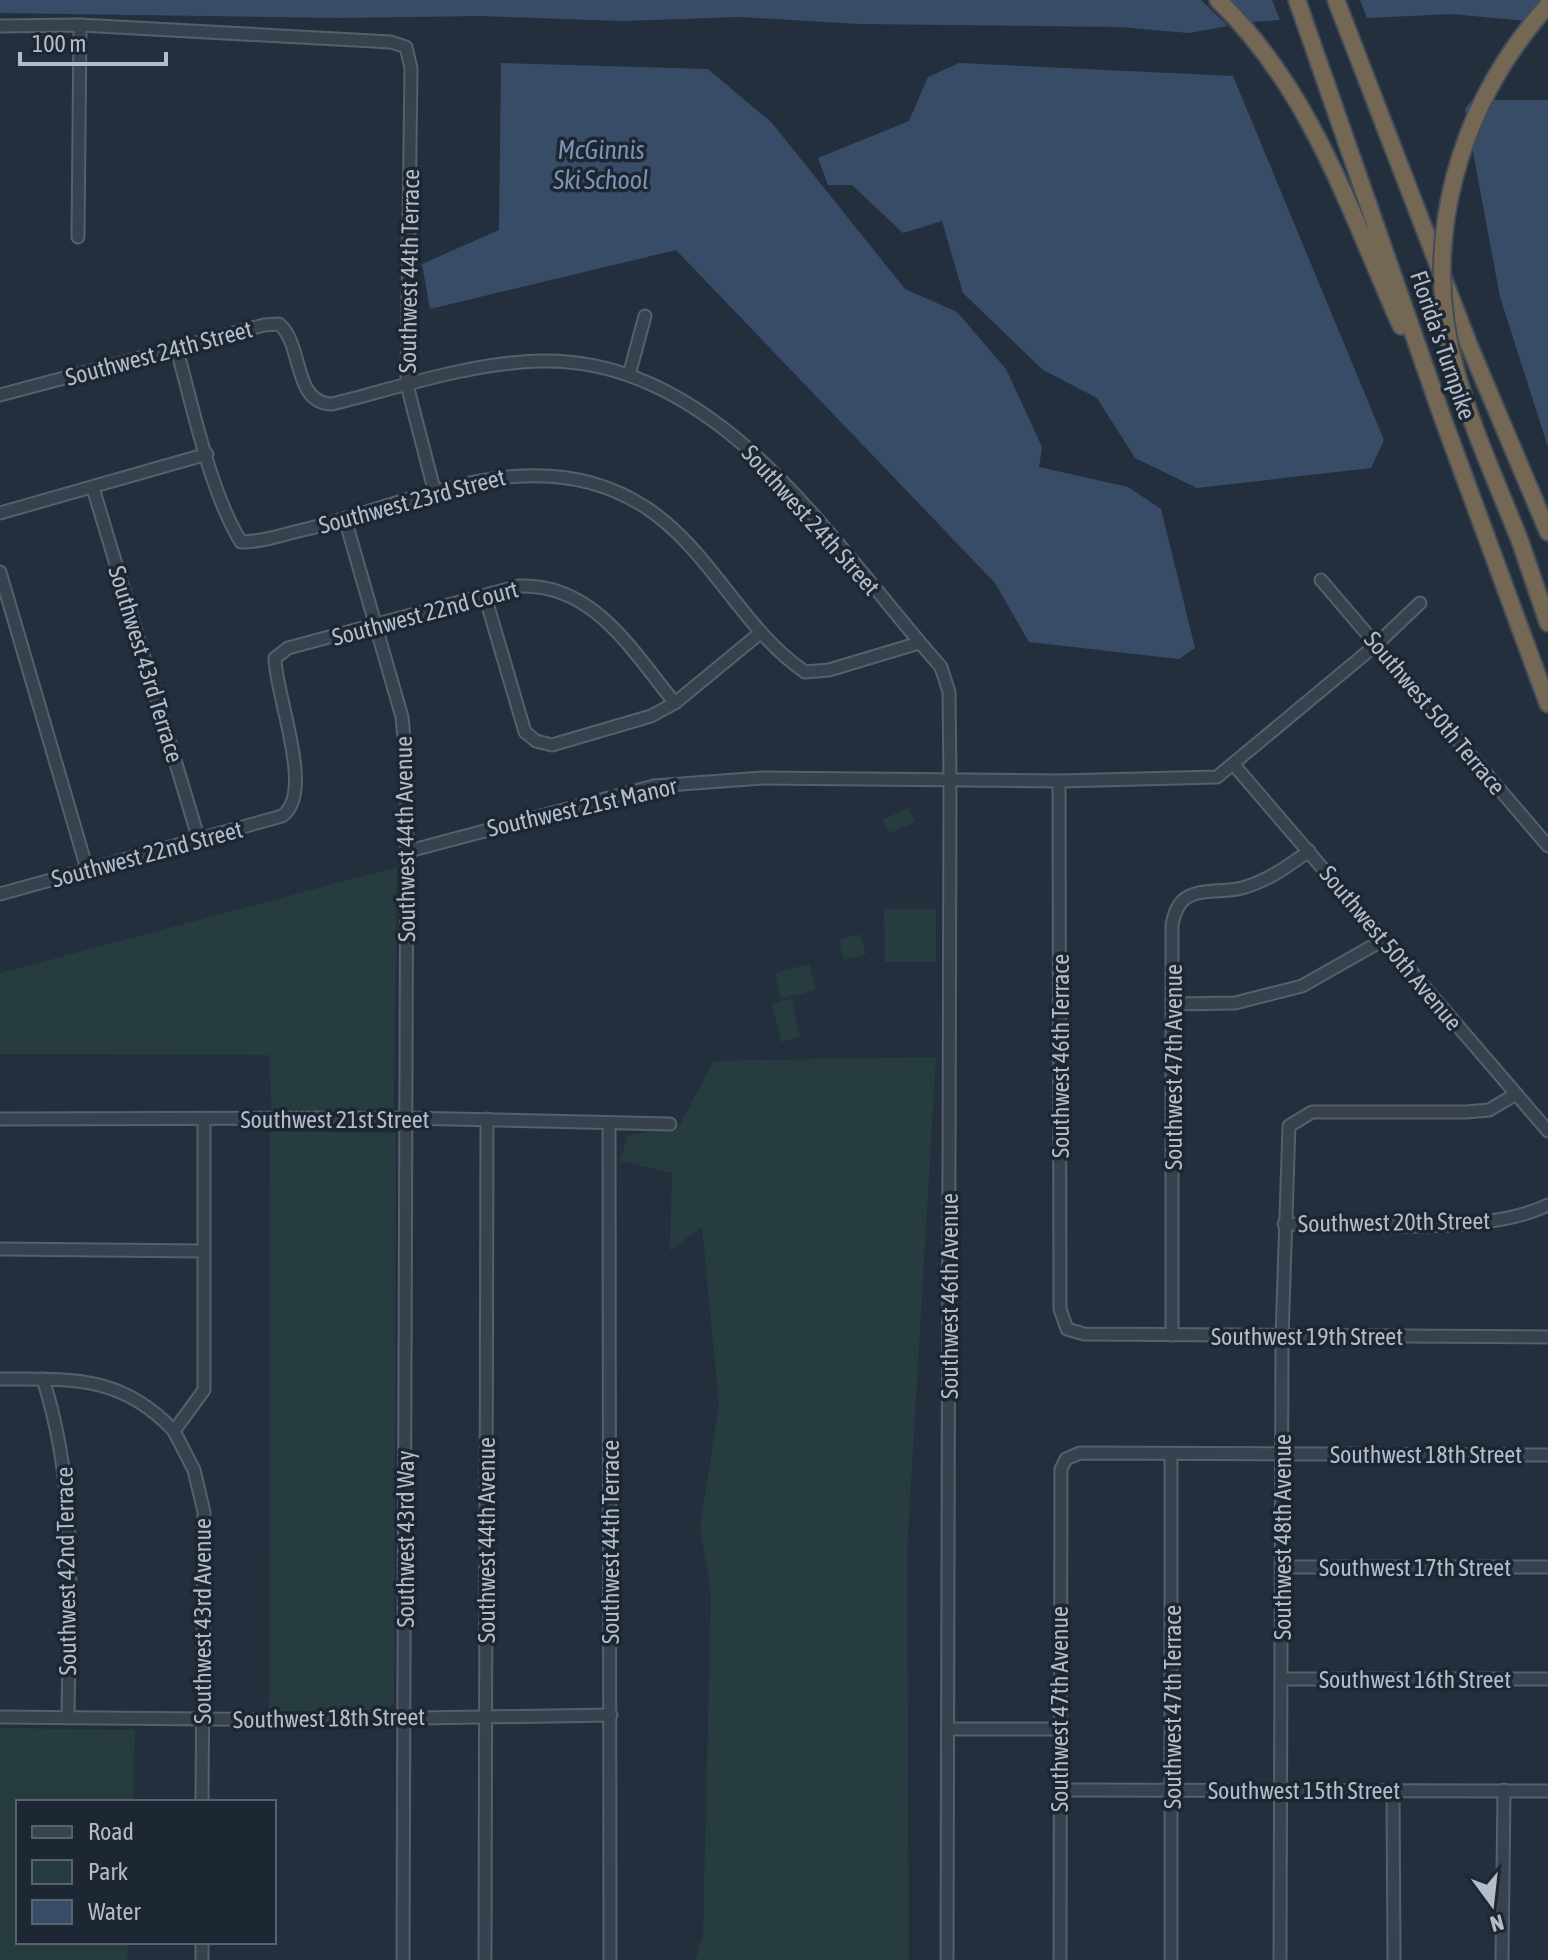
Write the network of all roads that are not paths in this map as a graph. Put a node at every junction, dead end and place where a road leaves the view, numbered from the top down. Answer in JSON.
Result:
{"nodes":[{"id":1,"x":1218,"y":0,"type":"edge"},
{"id":2,"x":1297,"y":0,"type":"edge"},
{"id":3,"x":1336,"y":0,"type":"edge"},
{"id":4,"x":1548,"y":5,"type":"edge"},
{"id":5,"x":80,"y":25,"type":"junction"},
{"id":6,"x":0,"y":26,"type":"edge"},
{"id":7,"x":78,"y":237,"type":"dead end"},
{"id":8,"x":645,"y":316,"type":"dead end"},
{"id":9,"x":177,"y":350,"type":"junction"},
{"id":10,"x":629,"y":375,"type":"junction"},
{"id":11,"x":407,"y":385,"type":"junction"},
{"id":12,"x":0,"y":395,"type":"edge"},
{"id":13,"x":1443,"y":419,"type":"junction"},
{"id":14,"x":207,"y":454,"type":"junction"},
{"id":15,"x":93,"y":488,"type":"junction"},
{"id":16,"x":435,"y":493,"type":"junction"},
{"id":17,"x":0,"y":513,"type":"edge"},
{"id":18,"x":345,"y":519,"type":"junction"},
{"id":19,"x":1548,"y":532,"type":"edge"},
{"id":20,"x":1520,"y":541,"type":"junction"},
{"id":21,"x":0,"y":572,"type":"edge"},
{"id":22,"x":1321,"y":580,"type":"dead end"},
{"id":23,"x":485,"y":596,"type":"junction"},
{"id":24,"x":1420,"y":603,"type":"dead end"},
{"id":25,"x":1548,"y":603,"type":"edge"},
{"id":26,"x":1548,"y":623,"type":"edge"},
{"id":27,"x":377,"y":626,"type":"junction"},
{"id":28,"x":760,"y":633,"type":"junction"},
{"id":29,"x":919,"y":643,"type":"junction"},
{"id":30,"x":1377,"y":644,"type":"junction"},
{"id":31,"x":675,"y":703,"type":"junction"},
{"id":32,"x":1548,"y":704,"type":"edge"},
{"id":33,"x":1234,"y":765,"type":"junction"},
{"id":34,"x":950,"y":779,"type":"junction"},
{"id":35,"x":1059,"y":781,"type":"junction"},
{"id":36,"x":292,"y":810,"type":"joint"},
{"id":37,"x":199,"y":840,"type":"junction"},
{"id":38,"x":1548,"y":846,"type":"edge"},
{"id":39,"x":409,"y":851,"type":"junction"},
{"id":40,"x":1309,"y":851,"type":"junction"},
{"id":41,"x":87,"y":869,"type":"junction"},
{"id":42,"x":0,"y":894,"type":"edge"},
{"id":43,"x":1383,"y":940,"type":"junction"},
{"id":44,"x":1174,"y":1004,"type":"junction"},
{"id":45,"x":1516,"y":1094,"type":"junction"},
{"id":46,"x":406,"y":1118,"type":"junction"},
{"id":47,"x":0,"y":1119,"type":"edge"},
{"id":48,"x":204,"y":1119,"type":"junction"},
{"id":49,"x":487,"y":1119,"type":"junction"},
{"id":50,"x":609,"y":1123,"type":"junction"},
{"id":51,"x":670,"y":1124,"type":"dead end"},
{"id":52,"x":1548,"y":1131,"type":"edge"},
{"id":53,"x":1548,"y":1205,"type":"edge"},
{"id":54,"x":1284,"y":1224,"type":"junction"},
{"id":55,"x":0,"y":1249,"type":"edge"},
{"id":56,"x":203,"y":1251,"type":"junction"},
{"id":57,"x":1067,"y":1329,"type":"joint"},
{"id":58,"x":1172,"y":1335,"type":"junction"},
{"id":59,"x":1282,"y":1337,"type":"junction"},
{"id":60,"x":1548,"y":1337,"type":"edge"},
{"id":61,"x":0,"y":1379,"type":"edge"},
{"id":62,"x":43,"y":1379,"type":"junction"},
{"id":63,"x":174,"y":1431,"type":"junction"},
{"id":64,"x":1283,"y":1454,"type":"junction"},
{"id":65,"x":1171,"y":1455,"type":"junction"},
{"id":66,"x":1548,"y":1455,"type":"edge"},
{"id":67,"x":1066,"y":1459,"type":"joint"},
{"id":68,"x":1281,"y":1567,"type":"junction"},
{"id":69,"x":1548,"y":1567,"type":"edge"},
{"id":70,"x":1282,"y":1679,"type":"junction"},
{"id":71,"x":1548,"y":1679,"type":"edge"},
{"id":72,"x":611,"y":1715,"type":"junction"},
{"id":73,"x":0,"y":1717,"type":"edge"},
{"id":74,"x":404,"y":1717,"type":"junction"},
{"id":75,"x":485,"y":1717,"type":"junction"},
{"id":76,"x":68,"y":1718,"type":"junction"},
{"id":77,"x":202,"y":1720,"type":"junction"},
{"id":78,"x":948,"y":1729,"type":"junction"},
{"id":79,"x":1057,"y":1729,"type":"junction"},
{"id":80,"x":1060,"y":1790,"type":"junction"},
{"id":81,"x":1172,"y":1790,"type":"junction"},
{"id":82,"x":1281,"y":1790,"type":"junction"},
{"id":83,"x":1393,"y":1790,"type":"junction"},
{"id":84,"x":1504,"y":1790,"type":"junction"},
{"id":85,"x":1548,"y":1791,"type":"edge"},
{"id":86,"x":202,"y":1800,"type":"edge"},
{"id":87,"x":403,"y":1960,"type":"edge"},
{"id":88,"x":485,"y":1960,"type":"edge"},
{"id":89,"x":610,"y":1960,"type":"edge"},
{"id":90,"x":947,"y":1960,"type":"edge"},
{"id":91,"x":1060,"y":1960,"type":"edge"},
{"id":92,"x":1171,"y":1960,"type":"edge"},
{"id":93,"x":1280,"y":1960,"type":"edge"},
{"id":94,"x":1394,"y":1960,"type":"edge"},
{"id":95,"x":1502,"y":1960,"type":"edge"}],
"edges":[{"from":1,"to":13,"type":"highway"},
{"from":2,"to":13,"type":"highway","name":"Florida's Turnpike"},
{"from":3,"to":19,"type":"highway","name":"Florida's Turnpike"},
{"from":4,"to":20,"type":"highway","bridge":true},
{"from":5,"to":6,"type":"street"},
{"from":5,"to":7,"type":"street"},
{"from":5,"to":11,"type":"street","name":"Southwest 44th Terrace"},
{"from":8,"to":10,"type":"street"},
{"from":9,"to":11,"type":"street","name":"Southwest 24th Street"},
{"from":9,"to":12,"type":"street","name":"Southwest 24th Street"},
{"from":9,"to":14,"type":"street"},
{"from":10,"to":11,"type":"street","name":"Southwest 24th Street"},
{"from":10,"to":29,"type":"street","name":"Southwest 24th Street"},
{"from":11,"to":16,"type":"street","name":"Southwest 44th Terrace"},
{"from":13,"to":32,"type":"highway","name":"Florida's Turnpike"},
{"from":14,"to":15,"type":"street"},
{"from":14,"to":18,"type":"street","name":"Southwest 23rd Street"},
{"from":15,"to":17,"type":"street"},
{"from":15,"to":37,"type":"street","name":"Southwest 43rd Terrace"},
{"from":16,"to":18,"type":"street","name":"Southwest 23rd Street"},
{"from":16,"to":28,"type":"street","name":"Southwest 23rd Street"},
{"from":18,"to":27,"type":"street","name":"Southwest 44th Avenue"},
{"from":20,"to":25,"type":"highway"},
{"from":20,"to":26,"type":"highway"},
{"from":21,"to":41,"type":"street"},
{"from":22,"to":30,"type":"street","name":"Southwest 50th Terrace"},
{"from":23,"to":27,"type":"street","name":"Southwest 22nd Court"},
{"from":23,"to":31,"type":"street","name":"Southwest 22nd Court"},
{"from":23,"to":31,"type":"street"},
{"from":24,"to":30,"type":"street"},
{"from":27,"to":36,"type":"street","name":"Southwest 22nd Court"},
{"from":27,"to":39,"type":"street","name":"Southwest 44th Avenue"},
{"from":28,"to":29,"type":"street"},
{"from":28,"to":31,"type":"street"},
{"from":29,"to":34,"type":"street","name":"Southwest 46th Avenue"},
{"from":30,"to":33,"type":"street"},
{"from":30,"to":38,"type":"street","name":"Southwest 50th Terrace"},
{"from":33,"to":35,"type":"street"},
{"from":33,"to":40,"type":"street","name":"Southwest 50th Avenue"},
{"from":34,"to":35,"type":"street"},
{"from":34,"to":39,"type":"street","name":"Southwest 21st Manor"},
{"from":34,"to":78,"type":"street","name":"Southwest 46th Avenue"},
{"from":35,"to":57,"type":"street","name":"Southwest 46th Terrace"},
{"from":36,"to":37,"type":"street","name":"Southwest 22nd Street"},
{"from":37,"to":41,"type":"street","name":"Southwest 22nd Street"},
{"from":39,"to":46,"type":"street","name":"Southwest 44th Avenue"},
{"from":40,"to":43,"type":"street","name":"Southwest 50th Avenue"},
{"from":40,"to":44,"type":"street","name":"Southwest 47th Avenue"},
{"from":41,"to":42,"type":"street","name":"Southwest 22nd Street"},
{"from":43,"to":44,"type":"street"},
{"from":43,"to":45,"type":"street","name":"Southwest 50th Avenue"},
{"from":44,"to":58,"type":"street","name":"Southwest 47th Avenue"},
{"from":45,"to":52,"type":"street","name":"Southwest 50th Avenue"},
{"from":45,"to":54,"type":"street","name":"Southwest 48th Avenue"},
{"from":46,"to":48,"type":"street","name":"Southwest 21st Street"},
{"from":46,"to":49,"type":"street","name":"Southwest 21st Street"},
{"from":46,"to":74,"type":"street","name":"Southwest 43rd Way"},
{"from":47,"to":48,"type":"street","name":"Southwest 21st Street"},
{"from":48,"to":56,"type":"street"},
{"from":49,"to":50,"type":"street","name":"Southwest 21st Street"},
{"from":49,"to":75,"type":"street","name":"Southwest 44th Avenue"},
{"from":50,"to":51,"type":"street","name":"Southwest 21st Street"},
{"from":50,"to":72,"type":"street","name":"Southwest 44th Terrace"},
{"from":53,"to":54,"type":"street","name":"Southwest 20th Street"},
{"from":54,"to":59,"type":"street","name":"Southwest 48th Avenue"},
{"from":55,"to":56,"type":"street"},
{"from":56,"to":63,"type":"street"},
{"from":57,"to":58,"type":"street","name":"Southwest 19th Street"},
{"from":58,"to":59,"type":"street","name":"Southwest 19th Street"},
{"from":59,"to":60,"type":"street","name":"Southwest 19th Street"},
{"from":59,"to":64,"type":"street","name":"Southwest 48th Avenue"},
{"from":61,"to":62,"type":"street"},
{"from":62,"to":63,"type":"street"},
{"from":62,"to":76,"type":"street","name":"Southwest 42nd Terrace"},
{"from":63,"to":77,"type":"street","name":"Southwest 43rd Avenue"},
{"from":64,"to":65,"type":"street","name":"Southwest 18th Street"},
{"from":64,"to":66,"type":"street","name":"Southwest 18th Street"},
{"from":64,"to":68,"type":"street","name":"Southwest 48th Avenue"},
{"from":65,"to":67,"type":"street","name":"Southwest 18th Street"},
{"from":65,"to":81,"type":"street","name":"Southwest 47th Terrace"},
{"from":67,"to":79,"type":"street","name":"Southwest 47th Avenue"},
{"from":68,"to":69,"type":"street","name":"Southwest 17th Street"},
{"from":68,"to":70,"type":"street","name":"Southwest 48th Avenue"},
{"from":70,"to":71,"type":"street","name":"Southwest 16th Street"},
{"from":70,"to":82,"type":"street","name":"Southwest 48th Avenue"},
{"from":72,"to":75,"type":"street","name":"Southwest 18th Street"},
{"from":72,"to":89,"type":"street","name":"Southwest 44th Terrace"},
{"from":73,"to":76,"type":"street","name":"Southwest 18th Street"},
{"from":74,"to":75,"type":"street","name":"Southwest 18th Street"},
{"from":74,"to":77,"type":"street","name":"Southwest 18th Street"},
{"from":74,"to":87,"type":"street","name":"Southwest 43rd Way"},
{"from":75,"to":88,"type":"street","name":"Southwest 44th Avenue"},
{"from":76,"to":77,"type":"street","name":"Southwest 18th Street"},
{"from":77,"to":86,"type":"street","name":"Southwest 43rd Avenue"},
{"from":78,"to":79,"type":"street"},
{"from":78,"to":90,"type":"street","name":"Southwest 46th Avenue"},
{"from":79,"to":80,"type":"street","name":"Southwest 47th Avenue"},
{"from":80,"to":81,"type":"street","name":"Southwest 15th Street"},
{"from":80,"to":91,"type":"street","name":"Southwest 47th Avenue"},
{"from":81,"to":82,"type":"street","name":"Southwest 15th Street"},
{"from":81,"to":92,"type":"street","name":"Southwest 47th Terrace"},
{"from":82,"to":83,"type":"street","name":"Southwest 15th Street"},
{"from":82,"to":93,"type":"street","name":"Southwest 48th Avenue"},
{"from":83,"to":84,"type":"street","name":"Southwest 15th Street"},
{"from":83,"to":94,"type":"street"},
{"from":84,"to":85,"type":"street","name":"Southwest 15th Street"},
{"from":84,"to":95,"type":"street"}]}
